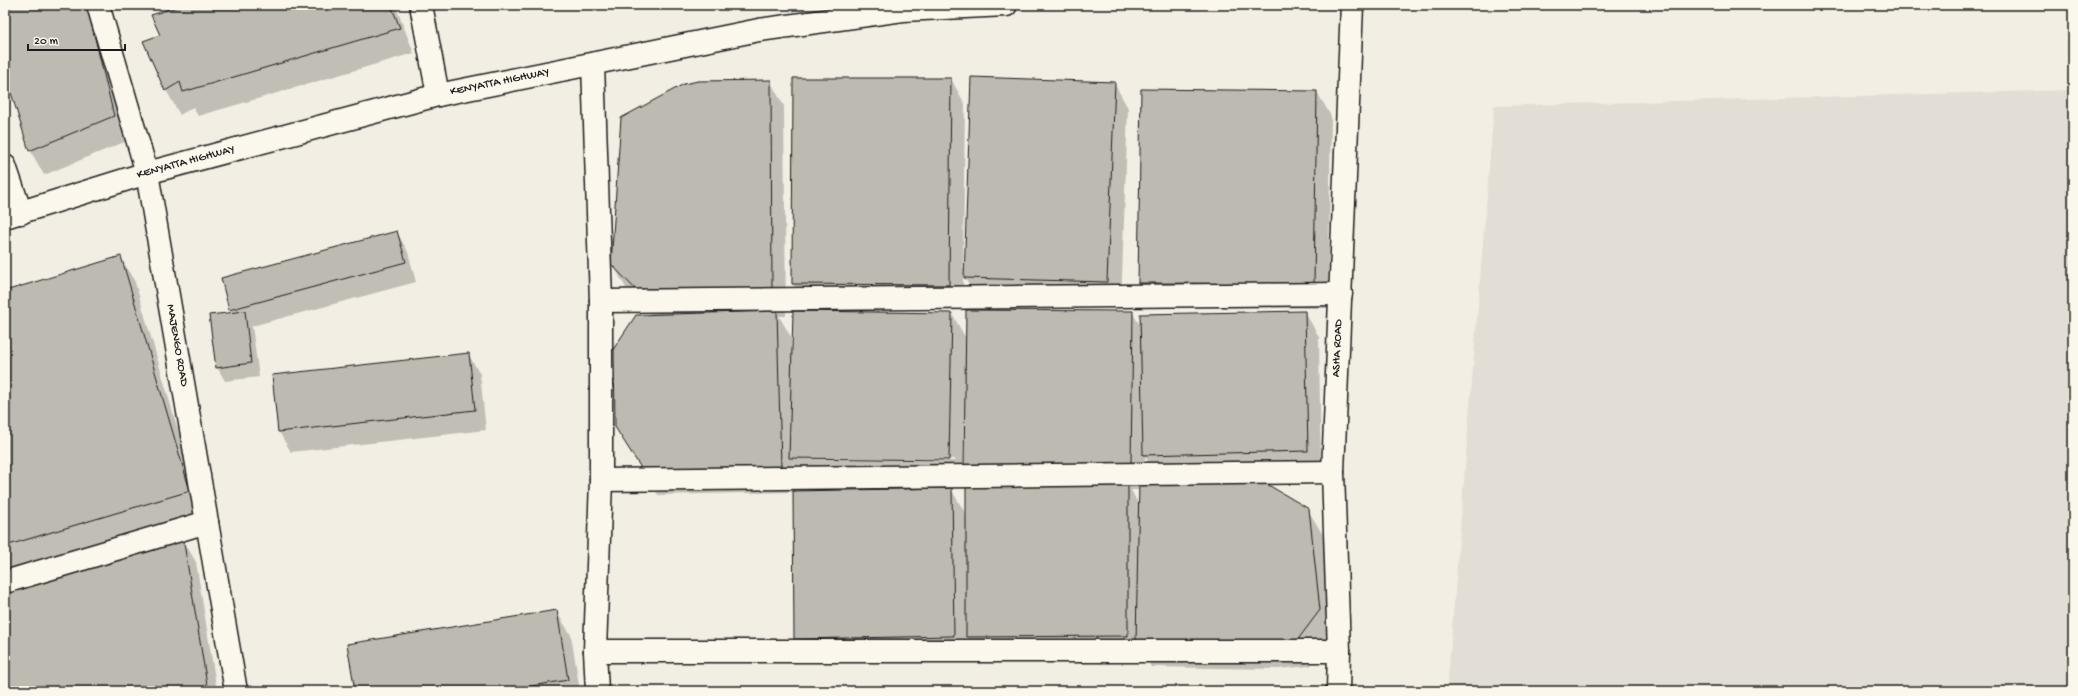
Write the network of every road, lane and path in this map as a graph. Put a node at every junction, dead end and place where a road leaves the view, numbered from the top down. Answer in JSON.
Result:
{"nodes":[{"id":1,"x":98,"y":5,"type":"edge"},
{"id":2,"x":421,"y":5,"type":"edge"},
{"id":3,"x":1002,"y":5,"type":"edge"},
{"id":4,"x":1006,"y":5,"type":"edge"},
{"id":5,"x":1352,"y":5,"type":"edge"},
{"id":6,"x":821,"y":13,"type":"edge"},
{"id":7,"x":593,"y":64,"type":"junction"},
{"id":8,"x":438,"y":95,"type":"junction"},
{"id":9,"x":5,"y":166,"type":"edge"},
{"id":10,"x":146,"y":173,"type":"junction"},
{"id":11,"x":13,"y":215,"type":"edge"},
{"id":12,"x":1341,"y":294,"type":"junction"},
{"id":13,"x":601,"y":301,"type":"junction"},
{"id":14,"x":1333,"y":472,"type":"junction"},
{"id":15,"x":601,"y":480,"type":"junction"},
{"id":16,"x":207,"y":522,"type":"junction"},
{"id":17,"x":5,"y":582,"type":"edge"},
{"id":18,"x":595,"y":651,"type":"junction"},
{"id":19,"x":1339,"y":651,"type":"junction"},
{"id":20,"x":236,"y":691,"type":"edge"},
{"id":21,"x":597,"y":691,"type":"edge"},
{"id":22,"x":1338,"y":691,"type":"edge"}],
"edges":[{"from":1,"to":10,"type":"street","name":"MAJENGO ROAD"},
{"from":2,"to":8,"type":"street"},
{"from":3,"to":4,"type":"street","name":"KENYATTA HIGHWAY"},
{"from":3,"to":6,"type":"street","name":"KENYATTA HIGHWAY"},
{"from":5,"to":12,"type":"street","name":"ASHA ROAD"},
{"from":6,"to":7,"type":"street","name":"KENYATTA HIGHWAY"},
{"from":7,"to":8,"type":"street","name":"KENYATTA HIGHWAY"},
{"from":7,"to":13,"type":"street"},
{"from":8,"to":10,"type":"street","name":"KENYATTA HIGHWAY"},
{"from":9,"to":11,"type":"street"},
{"from":10,"to":11,"type":"street","name":"KENYATTA HIGHWAY"},
{"from":10,"to":16,"type":"street","name":"MAJENGO ROAD"},
{"from":12,"to":13,"type":"street"},
{"from":12,"to":14,"type":"street","name":"ASHA ROAD"},
{"from":13,"to":15,"type":"street"},
{"from":14,"to":15,"type":"street"},
{"from":14,"to":19,"type":"street","name":"ASHA ROAD"},
{"from":15,"to":18,"type":"street"},
{"from":16,"to":17,"type":"street"},
{"from":16,"to":20,"type":"street","name":"MAJENGO ROAD"},
{"from":18,"to":19,"type":"street"},
{"from":18,"to":21,"type":"street"},
{"from":19,"to":22,"type":"street","name":"ASHA ROAD"}]}
